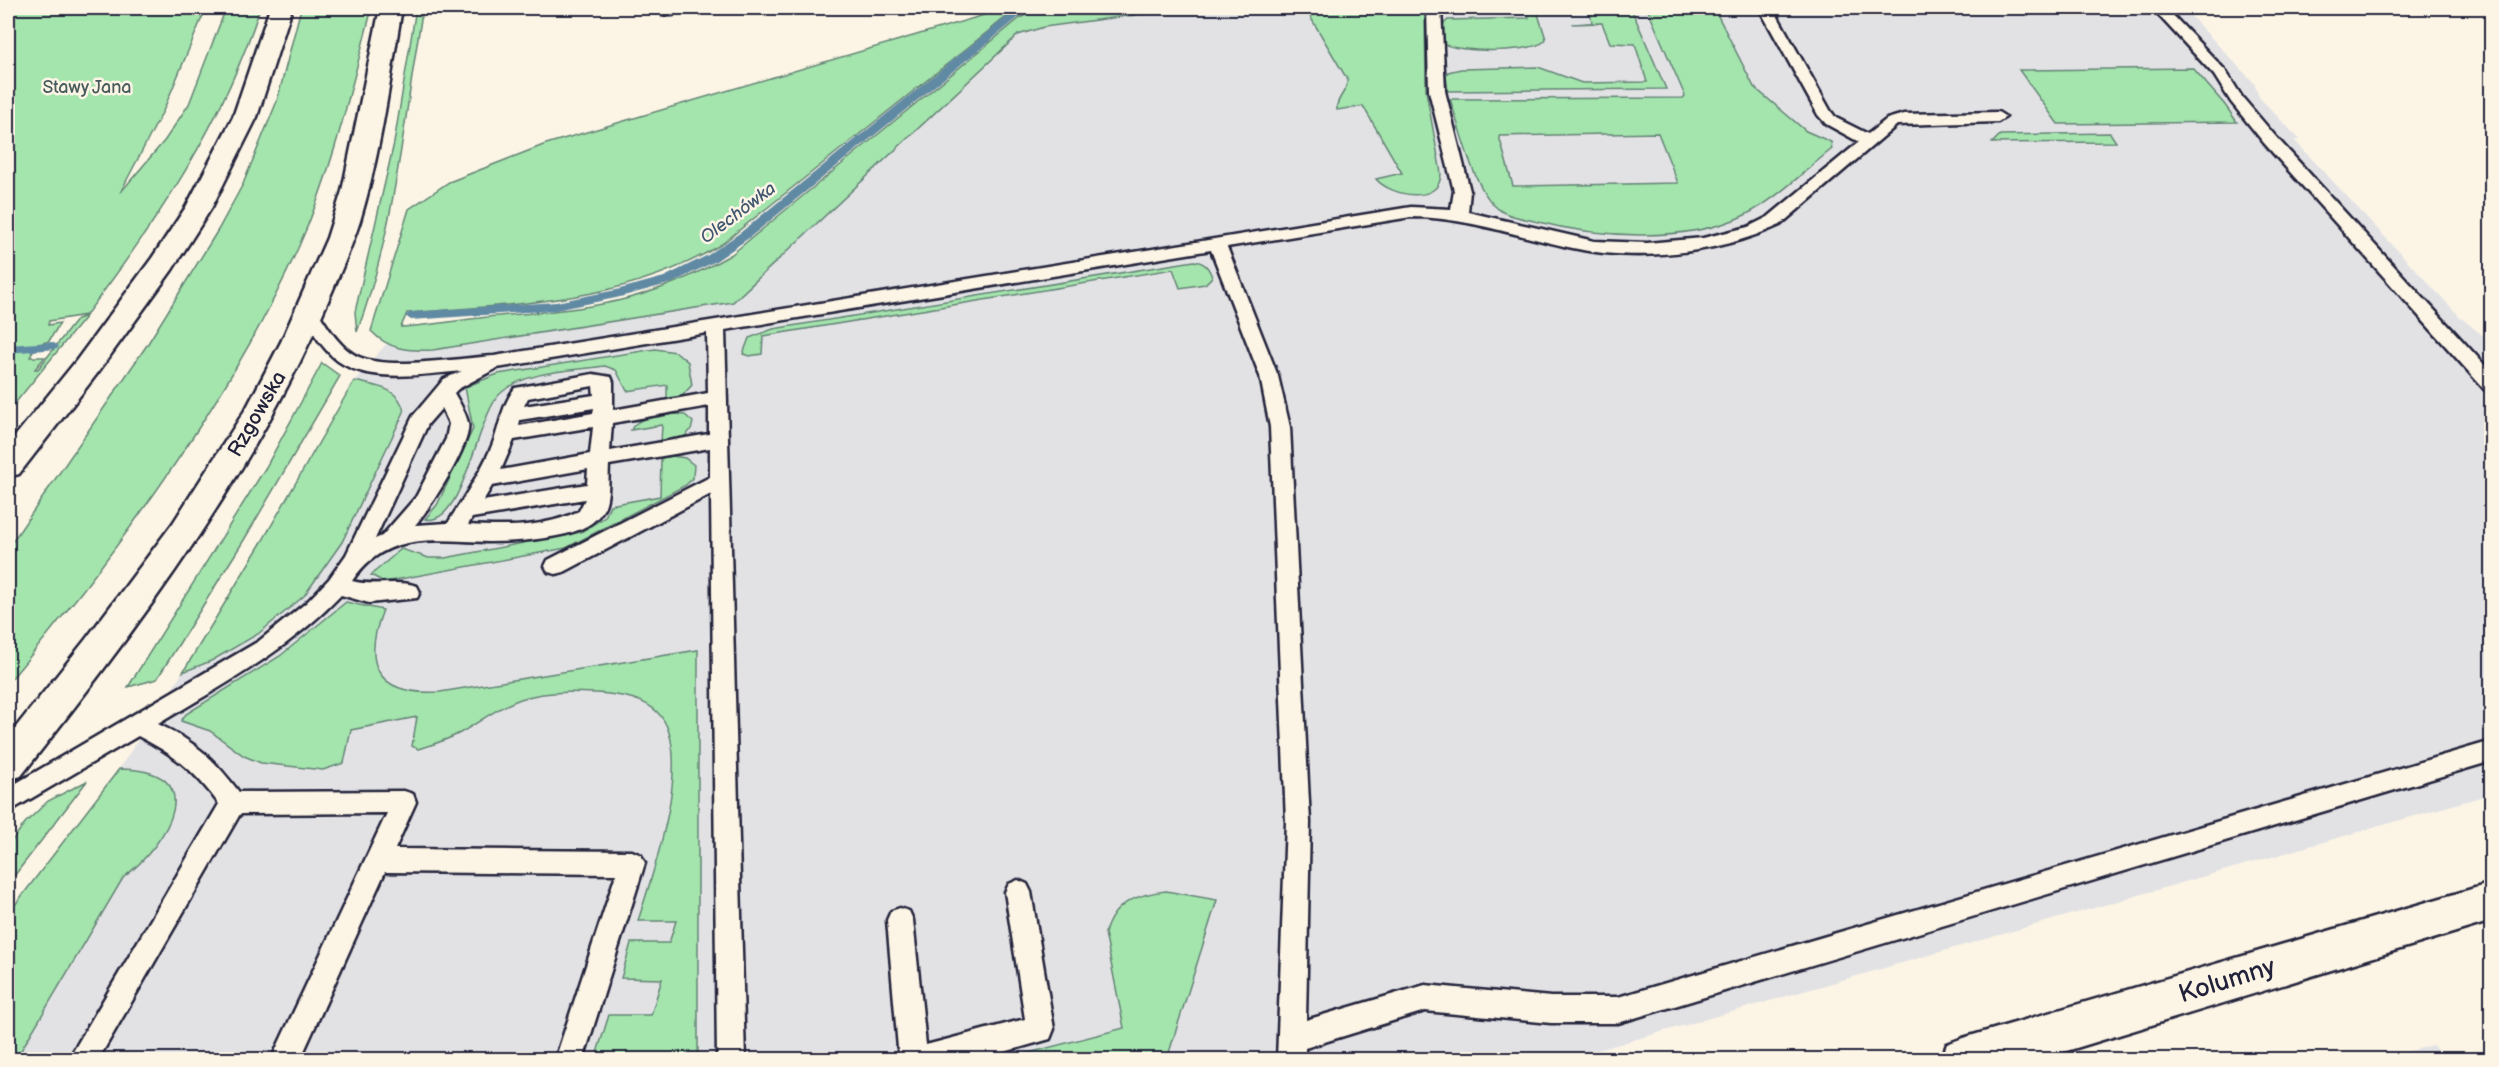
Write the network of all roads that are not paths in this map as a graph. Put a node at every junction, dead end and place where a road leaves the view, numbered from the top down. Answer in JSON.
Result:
{"nodes":[{"id":1,"x":281,"y":8,"type":"edge"},
{"id":2,"x":391,"y":8,"type":"edge"},
{"id":3,"x":1434,"y":8,"type":"edge"},
{"id":4,"x":1766,"y":8,"type":"edge"},
{"id":5,"x":2159,"y":8,"type":"edge"},
{"id":6,"x":1998,"y":117,"type":"dead end"},
{"id":7,"x":1870,"y":141,"type":"junction"},
{"id":8,"x":1459,"y":213,"type":"junction"},
{"id":9,"x":1217,"y":244,"type":"junction"},
{"id":10,"x":310,"y":313,"type":"junction"},
{"id":11,"x":716,"y":325,"type":"junction"},
{"id":12,"x":494,"y":362,"type":"junction"},
{"id":13,"x":2492,"y":385,"type":"edge"},
{"id":14,"x":444,"y":391,"type":"junction"},
{"id":15,"x":718,"y":399,"type":"junction"},
{"id":16,"x":604,"y":409,"type":"junction"},
{"id":17,"x":506,"y":435,"type":"junction"},
{"id":18,"x":719,"y":439,"type":"junction"},
{"id":19,"x":599,"y":460,"type":"junction"},
{"id":20,"x":8,"y":466,"type":"edge"},
{"id":21,"x":483,"y":480,"type":"junction"},
{"id":22,"x":720,"y":480,"type":"junction"},
{"id":23,"x":596,"y":489,"type":"junction"},
{"id":24,"x":465,"y":512,"type":"junction"},
{"id":25,"x":454,"y":531,"type":"junction"},
{"id":26,"x":388,"y":542,"type":"junction"},
{"id":27,"x":355,"y":559,"type":"junction"},
{"id":28,"x":556,"y":566,"type":"dead end"},
{"id":29,"x":337,"y":585,"type":"junction"},
{"id":30,"x":409,"y":592,"type":"dead end"},
{"id":31,"x":137,"y":724,"type":"junction"},
{"id":32,"x":2492,"y":751,"type":"edge"},
{"id":33,"x":8,"y":764,"type":"edge"},
{"id":34,"x":8,"y":801,"type":"edge"},
{"id":35,"x":233,"y":803,"type":"junction"},
{"id":36,"x":377,"y":860,"type":"junction"},
{"id":37,"x":1018,"y":892,"type":"dead end"},
{"id":38,"x":2492,"y":902,"type":"edge"},
{"id":39,"x":900,"y":920,"type":"dead end"},
{"id":40,"x":1291,"y":1049,"type":"edge"},
{"id":41,"x":82,"y":1059,"type":"edge"},
{"id":42,"x":285,"y":1059,"type":"edge"},
{"id":43,"x":569,"y":1059,"type":"edge"},
{"id":44,"x":731,"y":1059,"type":"edge"},
{"id":45,"x":913,"y":1059,"type":"edge"},
{"id":46,"x":921,"y":1059,"type":"edge"},
{"id":47,"x":1963,"y":1059,"type":"edge"}],
"edges":[{"from":1,"to":20,"type":"main road"},
{"from":2,"to":10,"type":"main road","name":"Rzgowska"},
{"from":3,"to":8,"type":"lane"},
{"from":4,"to":7,"type":"lane"},
{"from":5,"to":13,"type":"lane"},
{"from":6,"to":7,"type":"lane"},
{"from":7,"to":8,"type":"lane"},
{"from":8,"to":9,"type":"lane"},
{"from":9,"to":11,"type":"lane"},
{"from":9,"to":40,"type":"lane"},
{"from":10,"to":12,"type":"lane"},
{"from":10,"to":33,"type":"main road","name":"Rzgowska"},
{"from":11,"to":12,"type":"lane"},
{"from":11,"to":15,"type":"lane"},
{"from":12,"to":14,"type":"lane"},
{"from":14,"to":26,"type":"lane"},
{"from":14,"to":27,"type":"lane"},
{"from":15,"to":16,"type":"lane"},
{"from":15,"to":18,"type":"lane"},
{"from":16,"to":17,"type":"lane"},
{"from":16,"to":17,"type":"lane"},
{"from":16,"to":19,"type":"lane"},
{"from":17,"to":21,"type":"lane"},
{"from":18,"to":19,"type":"lane"},
{"from":18,"to":22,"type":"lane"},
{"from":19,"to":21,"type":"lane"},
{"from":19,"to":23,"type":"lane"},
{"from":21,"to":24,"type":"lane"},
{"from":22,"to":28,"type":"lane"},
{"from":22,"to":44,"type":"lane"},
{"from":23,"to":24,"type":"lane"},
{"from":23,"to":25,"type":"lane"},
{"from":24,"to":25,"type":"lane"},
{"from":25,"to":26,"type":"lane"},
{"from":26,"to":27,"type":"lane"},
{"from":27,"to":29,"type":"lane"},
{"from":29,"to":30,"type":"lane"},
{"from":29,"to":31,"type":"lane"},
{"from":31,"to":34,"type":"lane"},
{"from":31,"to":35,"type":"lane"},
{"from":32,"to":40,"type":"lane"},
{"from":35,"to":36,"type":"lane"},
{"from":35,"to":41,"type":"lane"},
{"from":36,"to":42,"type":"lane"},
{"from":36,"to":43,"type":"lane"},
{"from":37,"to":46,"type":"lane"},
{"from":38,"to":47,"type":"main road","name":"Kolumny"},
{"from":39,"to":45,"type":"lane"}]}
